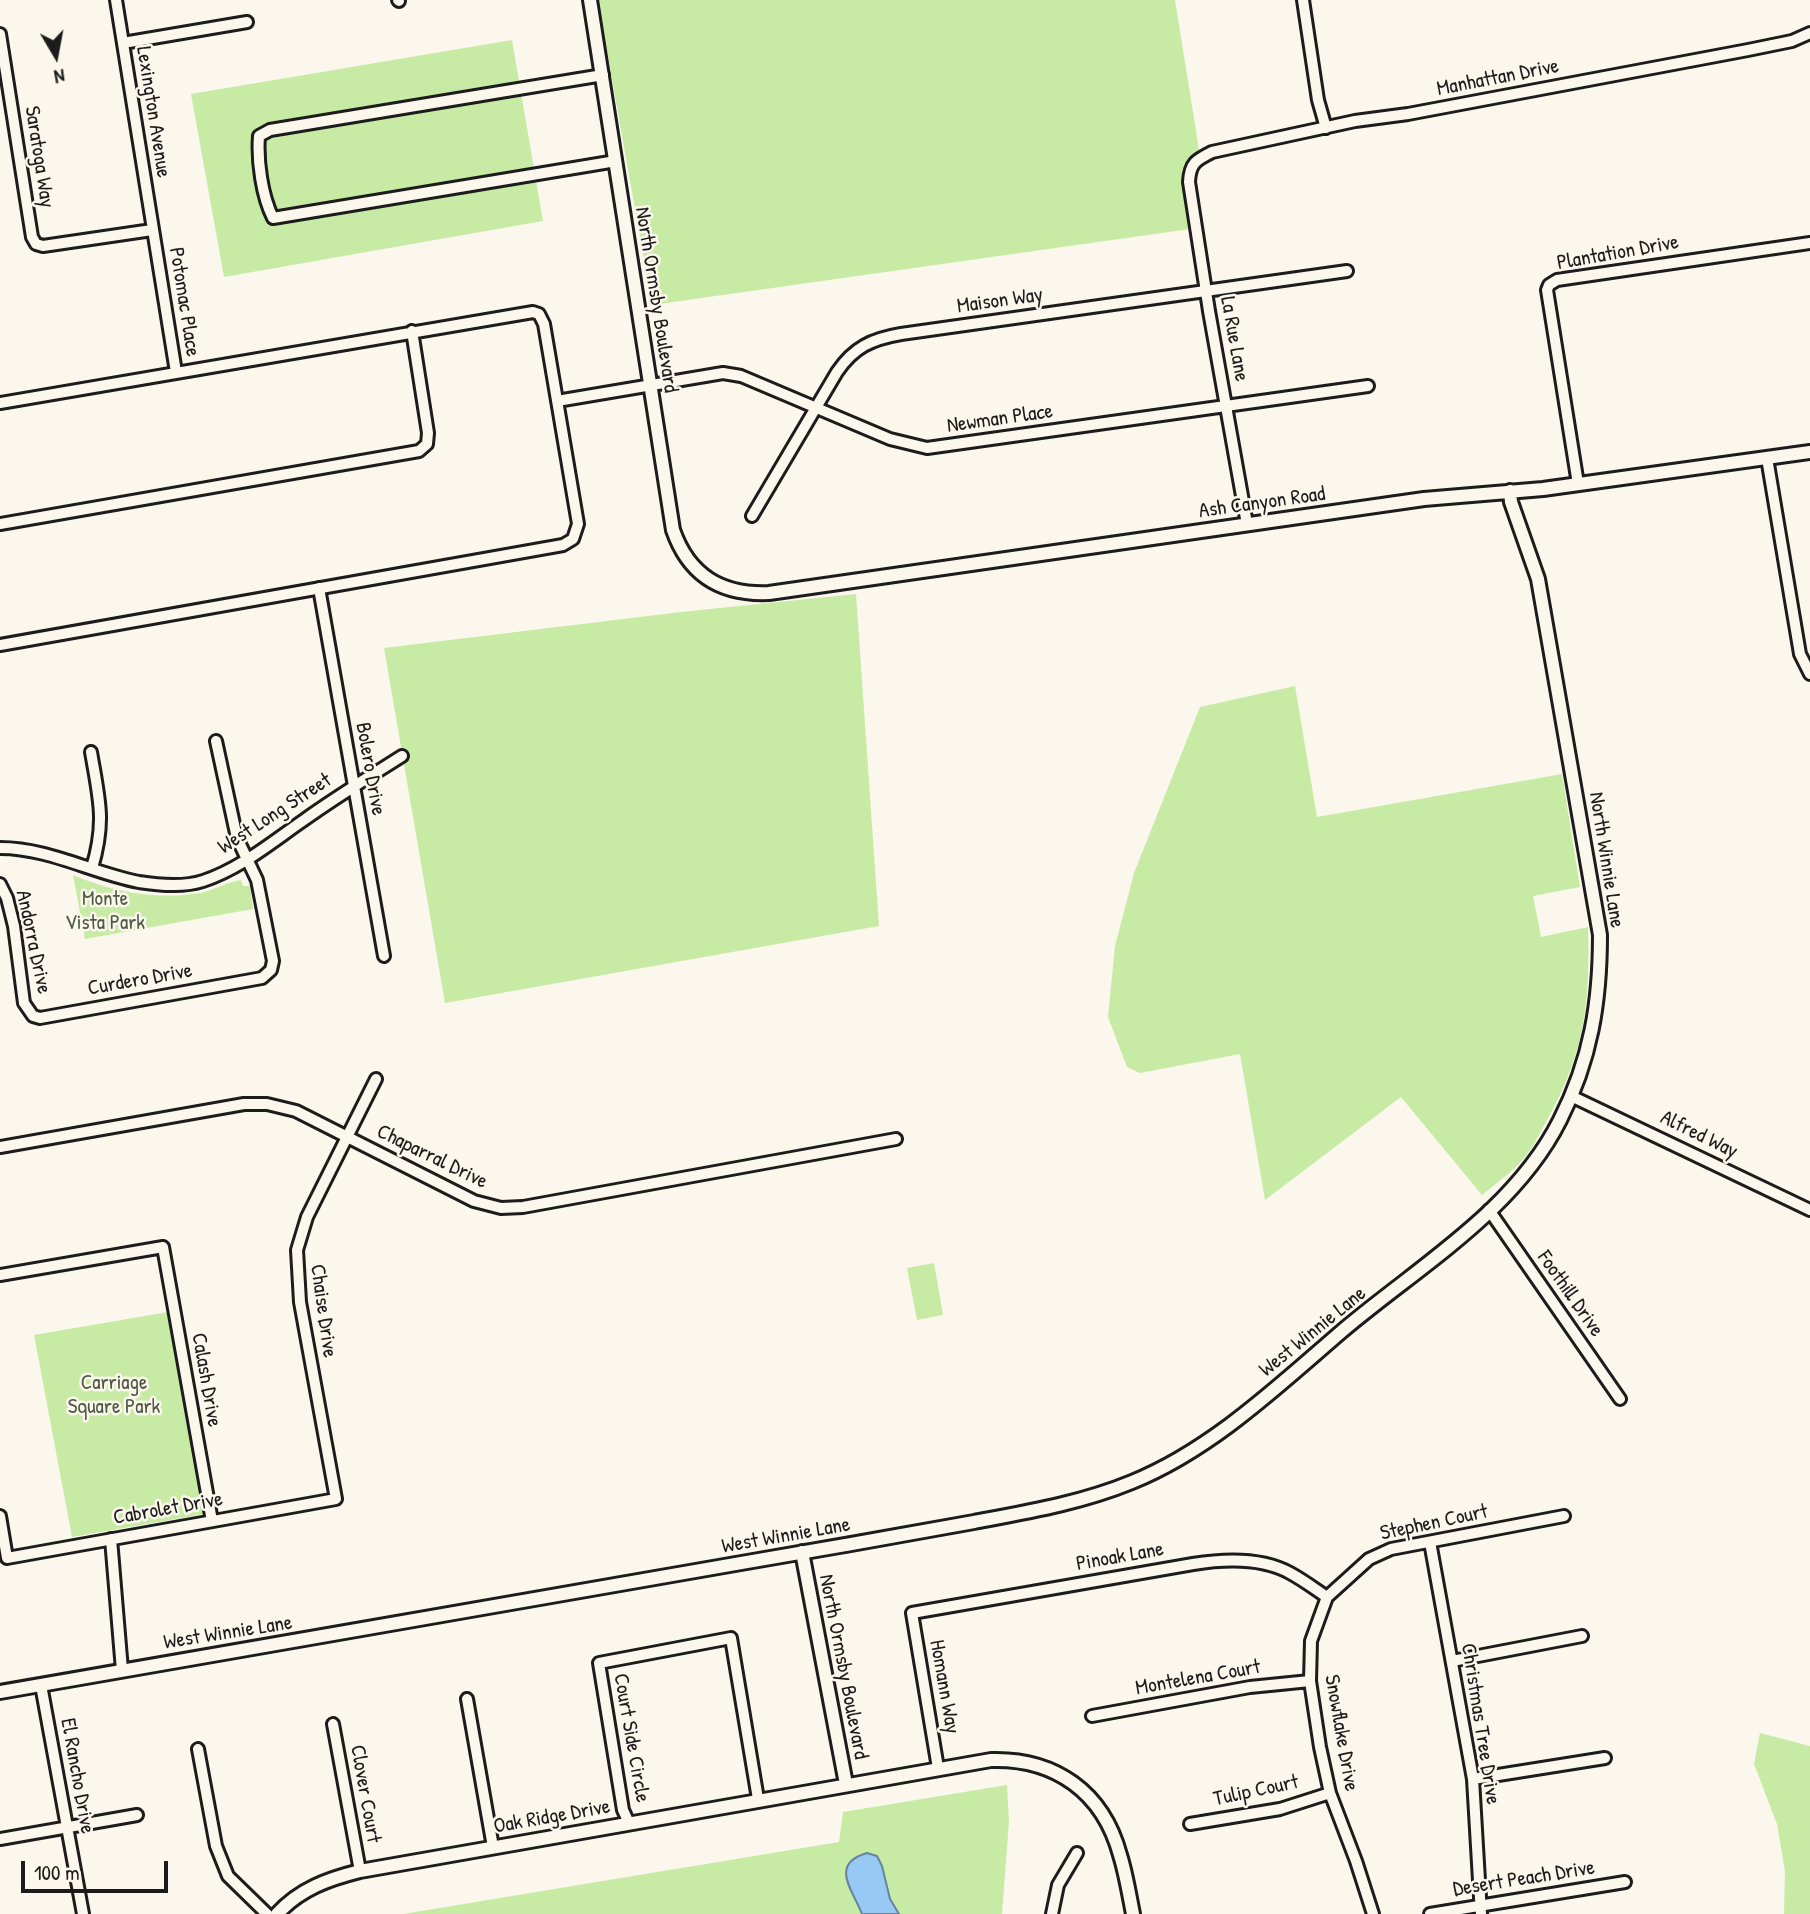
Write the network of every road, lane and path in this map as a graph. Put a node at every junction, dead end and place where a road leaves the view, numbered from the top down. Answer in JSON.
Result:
{"nodes":[{"id":1,"x":116,"y":0,"type":"edge"},
{"id":2,"x":590,"y":0,"type":"edge"},
{"id":3,"x":1303,"y":0,"type":"edge"},
{"id":4,"x":247,"y":22,"type":"dead end"},
{"id":5,"x":1810,"y":33,"type":"edge"},
{"id":6,"x":0,"y":34,"type":"edge"},
{"id":7,"x":123,"y":43,"type":"junction"},
{"id":8,"x":603,"y":75,"type":"junction"},
{"id":9,"x":1326,"y":128,"type":"junction"},
{"id":10,"x":1194,"y":160,"type":"joint"},
{"id":11,"x":616,"y":161,"type":"junction"},
{"id":12,"x":152,"y":230,"type":"junction"},
{"id":13,"x":1810,"y":243,"type":"edge"},
{"id":14,"x":36,"y":244,"type":"joint"},
{"id":15,"x":1348,"y":271,"type":"dead end"},
{"id":16,"x":1206,"y":290,"type":"junction"},
{"id":17,"x":412,"y":331,"type":"junction"},
{"id":18,"x":176,"y":372,"type":"junction"},
{"id":19,"x":650,"y":384,"type":"junction"},
{"id":20,"x":1368,"y":386,"type":"dead end"},
{"id":21,"x":557,"y":401,"type":"junction"},
{"id":22,"x":0,"y":403,"type":"edge"},
{"id":23,"x":816,"y":407,"type":"junction"},
{"id":24,"x":1226,"y":407,"type":"junction"},
{"id":25,"x":1810,"y":452,"type":"edge"},
{"id":26,"x":1767,"y":458,"type":"junction"},
{"id":27,"x":1578,"y":484,"type":"junction"},
{"id":28,"x":1510,"y":491,"type":"junction"},
{"id":29,"x":752,"y":516,"type":"dead end"},
{"id":30,"x":0,"y":524,"type":"edge"},
{"id":31,"x":1247,"y":524,"type":"junction"},
{"id":32,"x":721,"y":587,"type":"joint"},
{"id":33,"x":319,"y":588,"type":"junction"},
{"id":34,"x":0,"y":645,"type":"edge"},
{"id":35,"x":1810,"y":674,"type":"edge"},
{"id":36,"x":216,"y":741,"type":"dead end"},
{"id":37,"x":91,"y":752,"type":"dead end"},
{"id":38,"x":402,"y":756,"type":"dead end"},
{"id":39,"x":353,"y":786,"type":"junction"},
{"id":40,"x":0,"y":848,"type":"edge"},
{"id":41,"x":247,"y":860,"type":"junction"},
{"id":42,"x":92,"y":868,"type":"junction"},
{"id":43,"x":0,"y":884,"type":"edge"},
{"id":44,"x":384,"y":956,"type":"dead end"},
{"id":45,"x":27,"y":1009,"type":"joint"},
{"id":46,"x":376,"y":1079,"type":"dead end"},
{"id":47,"x":1571,"y":1096,"type":"junction"},
{"id":48,"x":347,"y":1137,"type":"junction"},
{"id":49,"x":896,"y":1139,"type":"dead end"},
{"id":50,"x":0,"y":1147,"type":"edge"},
{"id":51,"x":1489,"y":1210,"type":"junction"},
{"id":52,"x":1810,"y":1210,"type":"edge"},
{"id":53,"x":0,"y":1275,"type":"edge"},
{"id":54,"x":1620,"y":1399,"type":"dead end"},
{"id":55,"x":336,"y":1499,"type":"joint"},
{"id":56,"x":0,"y":1516,"type":"edge"},
{"id":57,"x":1564,"y":1516,"type":"dead end"},
{"id":58,"x":212,"y":1521,"type":"junction"},
{"id":59,"x":111,"y":1539,"type":"junction"},
{"id":60,"x":1430,"y":1542,"type":"junction"},
{"id":61,"x":802,"y":1552,"type":"junction"},
{"id":62,"x":1327,"y":1597,"type":"junction"},
{"id":63,"x":912,"y":1613,"type":"joint"},
{"id":64,"x":1582,"y":1636,"type":"dead end"},
{"id":65,"x":1452,"y":1661,"type":"junction"},
{"id":66,"x":122,"y":1670,"type":"junction"},
{"id":67,"x":1310,"y":1681,"type":"junction"},
{"id":68,"x":41,"y":1685,"type":"junction"},
{"id":69,"x":0,"y":1692,"type":"edge"},
{"id":70,"x":467,"y":1699,"type":"dead end"},
{"id":71,"x":1092,"y":1716,"type":"dead end"},
{"id":72,"x":333,"y":1724,"type":"dead end"},
{"id":73,"x":198,"y":1749,"type":"dead end"},
{"id":74,"x":1605,"y":1758,"type":"dead end"},
{"id":75,"x":939,"y":1768,"type":"junction"},
{"id":76,"x":1473,"y":1779,"type":"junction"},
{"id":77,"x":845,"y":1784,"type":"junction"},
{"id":78,"x":1330,"y":1793,"type":"junction"},
{"id":79,"x":758,"y":1799,"type":"junction"},
{"id":80,"x":137,"y":1815,"type":"dead end"},
{"id":81,"x":629,"y":1823,"type":"junction"},
{"id":82,"x":1190,"y":1824,"type":"dead end"},
{"id":83,"x":67,"y":1827,"type":"junction"},
{"id":84,"x":0,"y":1839,"type":"edge"},
{"id":85,"x":493,"y":1847,"type":"junction"},
{"id":86,"x":1077,"y":1853,"type":"dead end"},
{"id":87,"x":360,"y":1871,"type":"junction"},
{"id":88,"x":1625,"y":1882,"type":"dead end"},
{"id":89,"x":1481,"y":1909,"type":"edge"},
{"id":90,"x":83,"y":1914,"type":"edge"},
{"id":91,"x":267,"y":1914,"type":"edge"},
{"id":92,"x":277,"y":1914,"type":"edge"},
{"id":93,"x":1052,"y":1914,"type":"edge"},
{"id":94,"x":1133,"y":1914,"type":"edge"},
{"id":95,"x":1373,"y":1914,"type":"edge"},
{"id":96,"x":1430,"y":1914,"type":"edge"}],
"edges":[{"from":1,"to":7,"type":"street","name":"Lexington Avenue"},
{"from":2,"to":8,"type":"street","name":"North Ormsby Boulevard"},
{"from":3,"to":9,"type":"street"},
{"from":4,"to":7,"type":"street"},
{"from":5,"to":9,"type":"street","name":"Manhattan Drive"},
{"from":6,"to":14,"type":"street","name":"Saratoga Way"},
{"from":7,"to":12,"type":"street","name":"Lexington Avenue"},
{"from":8,"to":11,"type":"street","name":"North Ormsby Boulevard"},
{"from":8,"to":11,"type":"street"},
{"from":9,"to":10,"type":"street","name":"Manhattan Drive"},
{"from":10,"to":16,"type":"street","name":"La Rue Lane"},
{"from":11,"to":19,"type":"street","name":"North Ormsby Boulevard"},
{"from":12,"to":14,"type":"street","name":"Potomac Place"},
{"from":12,"to":18,"type":"street","name":"Potomac Place"},
{"from":13,"to":27,"type":"street","name":"Plantation Drive"},
{"from":15,"to":16,"type":"street","name":"Maison Way"},
{"from":16,"to":23,"type":"street","name":"Maison Way"},
{"from":16,"to":24,"type":"street","name":"La Rue Lane"},
{"from":17,"to":18,"type":"street"},
{"from":17,"to":21,"type":"street"},
{"from":17,"to":30,"type":"street"},
{"from":18,"to":22,"type":"street"},
{"from":19,"to":21,"type":"street","name":"Newman Place"},
{"from":19,"to":23,"type":"street","name":"Newman Place"},
{"from":19,"to":32,"type":"street","name":"North Ormsby Boulevard"},
{"from":20,"to":24,"type":"street","name":"Newman Place"},
{"from":21,"to":33,"type":"street"},
{"from":23,"to":24,"type":"street","name":"Newman Place"},
{"from":23,"to":29,"type":"street","name":"Maison Way"},
{"from":24,"to":31,"type":"street","name":"La Rue Lane"},
{"from":25,"to":26,"type":"street","name":"Ash Canyon Road"},
{"from":26,"to":27,"type":"street","name":"Ash Canyon Road"},
{"from":26,"to":35,"type":"street"},
{"from":27,"to":28,"type":"street","name":"Ash Canyon Road"},
{"from":28,"to":31,"type":"street","name":"Ash Canyon Road"},
{"from":28,"to":47,"type":"street","name":"North Winnie Lane"},
{"from":31,"to":32,"type":"street","name":"Ash Canyon Road"},
{"from":33,"to":34,"type":"street"},
{"from":33,"to":39,"type":"street","name":"Bolero Drive"},
{"from":36,"to":41,"type":"street"},
{"from":37,"to":42,"type":"street"},
{"from":38,"to":39,"type":"street","name":"West Long Street"},
{"from":39,"to":41,"type":"street","name":"West Long Street"},
{"from":39,"to":44,"type":"street","name":"Bolero Drive"},
{"from":40,"to":42,"type":"street","name":"West Long Street"},
{"from":41,"to":42,"type":"street","name":"West Long Street"},
{"from":41,"to":45,"type":"street","name":"Curdero Drive"},
{"from":43,"to":45,"type":"street","name":"Andorra Drive"},
{"from":46,"to":48,"type":"street","name":"Chaise Drive"},
{"from":47,"to":51,"type":"street","name":"North Winnie Lane"},
{"from":47,"to":52,"type":"street","name":"Alfred Way"},
{"from":48,"to":49,"type":"street","name":"Chaparral Drive"},
{"from":48,"to":50,"type":"street","name":"Chaparral Drive"},
{"from":48,"to":55,"type":"street","name":"Chaise Drive"},
{"from":51,"to":54,"type":"street","name":"Foothill Drive"},
{"from":51,"to":61,"type":"street","name":"West Winnie Lane"},
{"from":53,"to":58,"type":"street","name":"Calash Drive"},
{"from":55,"to":58,"type":"street","name":"Cabrolet Drive"},
{"from":56,"to":59,"type":"street","name":"Cabrolet Drive"},
{"from":57,"to":60,"type":"street","name":"Stephen Court"},
{"from":58,"to":59,"type":"street","name":"Cabrolet Drive"},
{"from":59,"to":66,"type":"street"},
{"from":60,"to":62,"type":"street","name":"Stephen Court"},
{"from":60,"to":65,"type":"street","name":"Christmas Tree Drive"},
{"from":61,"to":66,"type":"street","name":"West Winnie Lane"},
{"from":61,"to":77,"type":"street","name":"North Ormsby Boulevard"},
{"from":62,"to":63,"type":"street","name":"Pinoak Lane"},
{"from":62,"to":67,"type":"street","name":"Snowflake Drive"},
{"from":63,"to":75,"type":"street","name":"Homann Way"},
{"from":64,"to":65,"type":"street"},
{"from":65,"to":76,"type":"street","name":"Christmas Tree Drive"},
{"from":66,"to":68,"type":"street","name":"West Winnie Lane"},
{"from":67,"to":71,"type":"street","name":"Montelena Court"},
{"from":67,"to":78,"type":"street","name":"Snowflake Drive"},
{"from":68,"to":69,"type":"street","name":"West Winnie Lane"},
{"from":68,"to":83,"type":"street","name":"El Rancho Drive"},
{"from":70,"to":85,"type":"street"},
{"from":72,"to":87,"type":"street","name":"Clover Court"},
{"from":73,"to":91,"type":"street"},
{"from":74,"to":76,"type":"street"},
{"from":75,"to":77,"type":"street","name":"North Ormsby Boulevard"},
{"from":75,"to":94,"type":"street","name":"North Ormsby Boulevard"},
{"from":76,"to":89,"type":"street","name":"Christmas Tree Drive"},
{"from":77,"to":79,"type":"street","name":"Oak Ridge Drive"},
{"from":78,"to":82,"type":"street","name":"Tulip Court"},
{"from":78,"to":95,"type":"street","name":"Snowflake Drive"},
{"from":79,"to":81,"type":"street","name":"Oak Ridge Drive"},
{"from":79,"to":81,"type":"street","name":"Court Side Circle"},
{"from":80,"to":83,"type":"street"},
{"from":81,"to":85,"type":"street","name":"Oak Ridge Drive"},
{"from":83,"to":84,"type":"street"},
{"from":83,"to":90,"type":"street","name":"El Rancho Drive"},
{"from":85,"to":87,"type":"street","name":"Oak Ridge Drive"},
{"from":86,"to":93,"type":"street"},
{"from":87,"to":92,"type":"street","name":"Oak Ridge Drive"},
{"from":88,"to":89,"type":"street","name":"Desert Peach Drive"},
{"from":89,"to":96,"type":"street","name":"Desert Peach Drive"}]}
